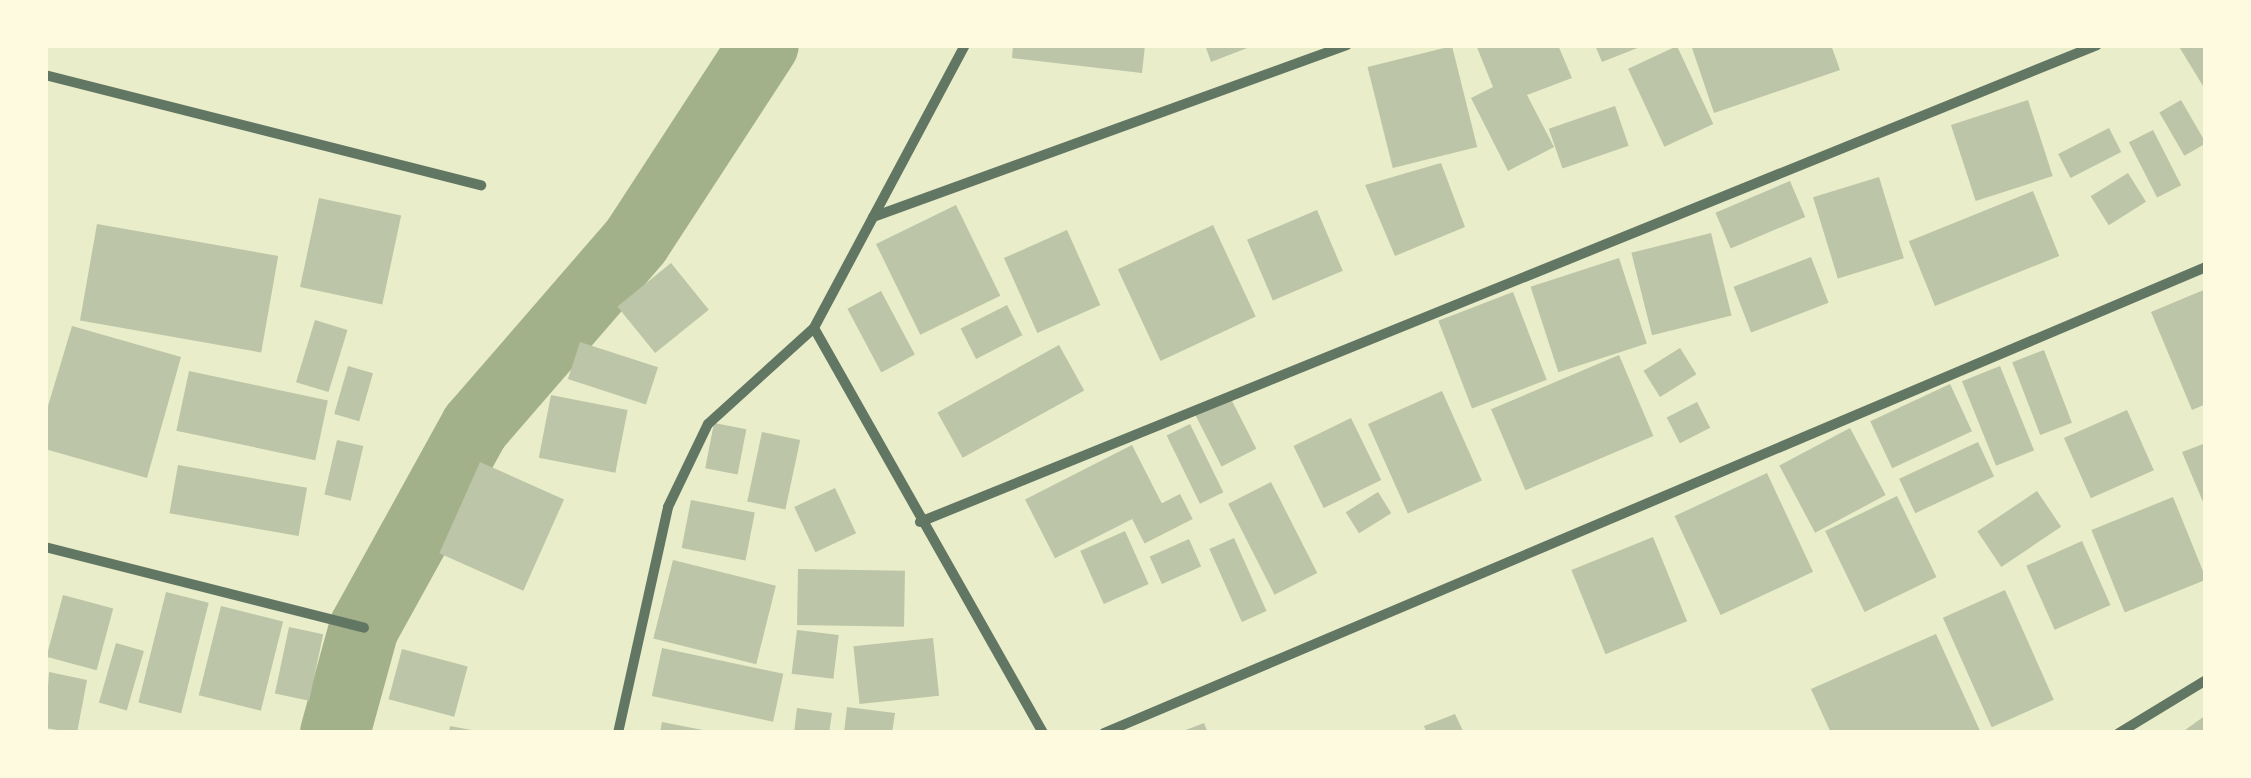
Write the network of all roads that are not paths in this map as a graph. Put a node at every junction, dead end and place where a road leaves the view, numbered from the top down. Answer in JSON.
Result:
{"nodes":[{"id":1,"x":964,"y":45,"type":"edge"},
{"id":2,"x":1346,"y":45,"type":"edge"},
{"id":3,"x":2098,"y":45,"type":"edge"},
{"id":4,"x":45,"y":75,"type":"edge"},
{"id":5,"x":481,"y":184,"type":"dead end"},
{"id":6,"x":872,"y":218,"type":"junction"},
{"id":7,"x":2206,"y":267,"type":"edge"},
{"id":8,"x":814,"y":328,"type":"junction"},
{"id":9,"x":920,"y":522,"type":"junction"},
{"id":10,"x":45,"y":547,"type":"edge"},
{"id":11,"x":364,"y":628,"type":"dead end"},
{"id":12,"x":2206,"y":680,"type":"edge"},
{"id":13,"x":618,"y":733,"type":"edge"},
{"id":14,"x":1043,"y":733,"type":"edge"},
{"id":15,"x":1104,"y":733,"type":"edge"},
{"id":16,"x":2120,"y":733,"type":"edge"}],
"edges":[{"from":1,"to":6,"type":"street"},
{"from":2,"to":6,"type":"street"},
{"from":3,"to":9,"type":"street"},
{"from":4,"to":5,"type":"street"},
{"from":6,"to":8,"type":"street"},
{"from":7,"to":15,"type":"street"},
{"from":8,"to":9,"type":"street"},
{"from":8,"to":13,"type":"street"},
{"from":9,"to":14,"type":"street"},
{"from":10,"to":11,"type":"street"},
{"from":12,"to":16,"type":"street"}]}
